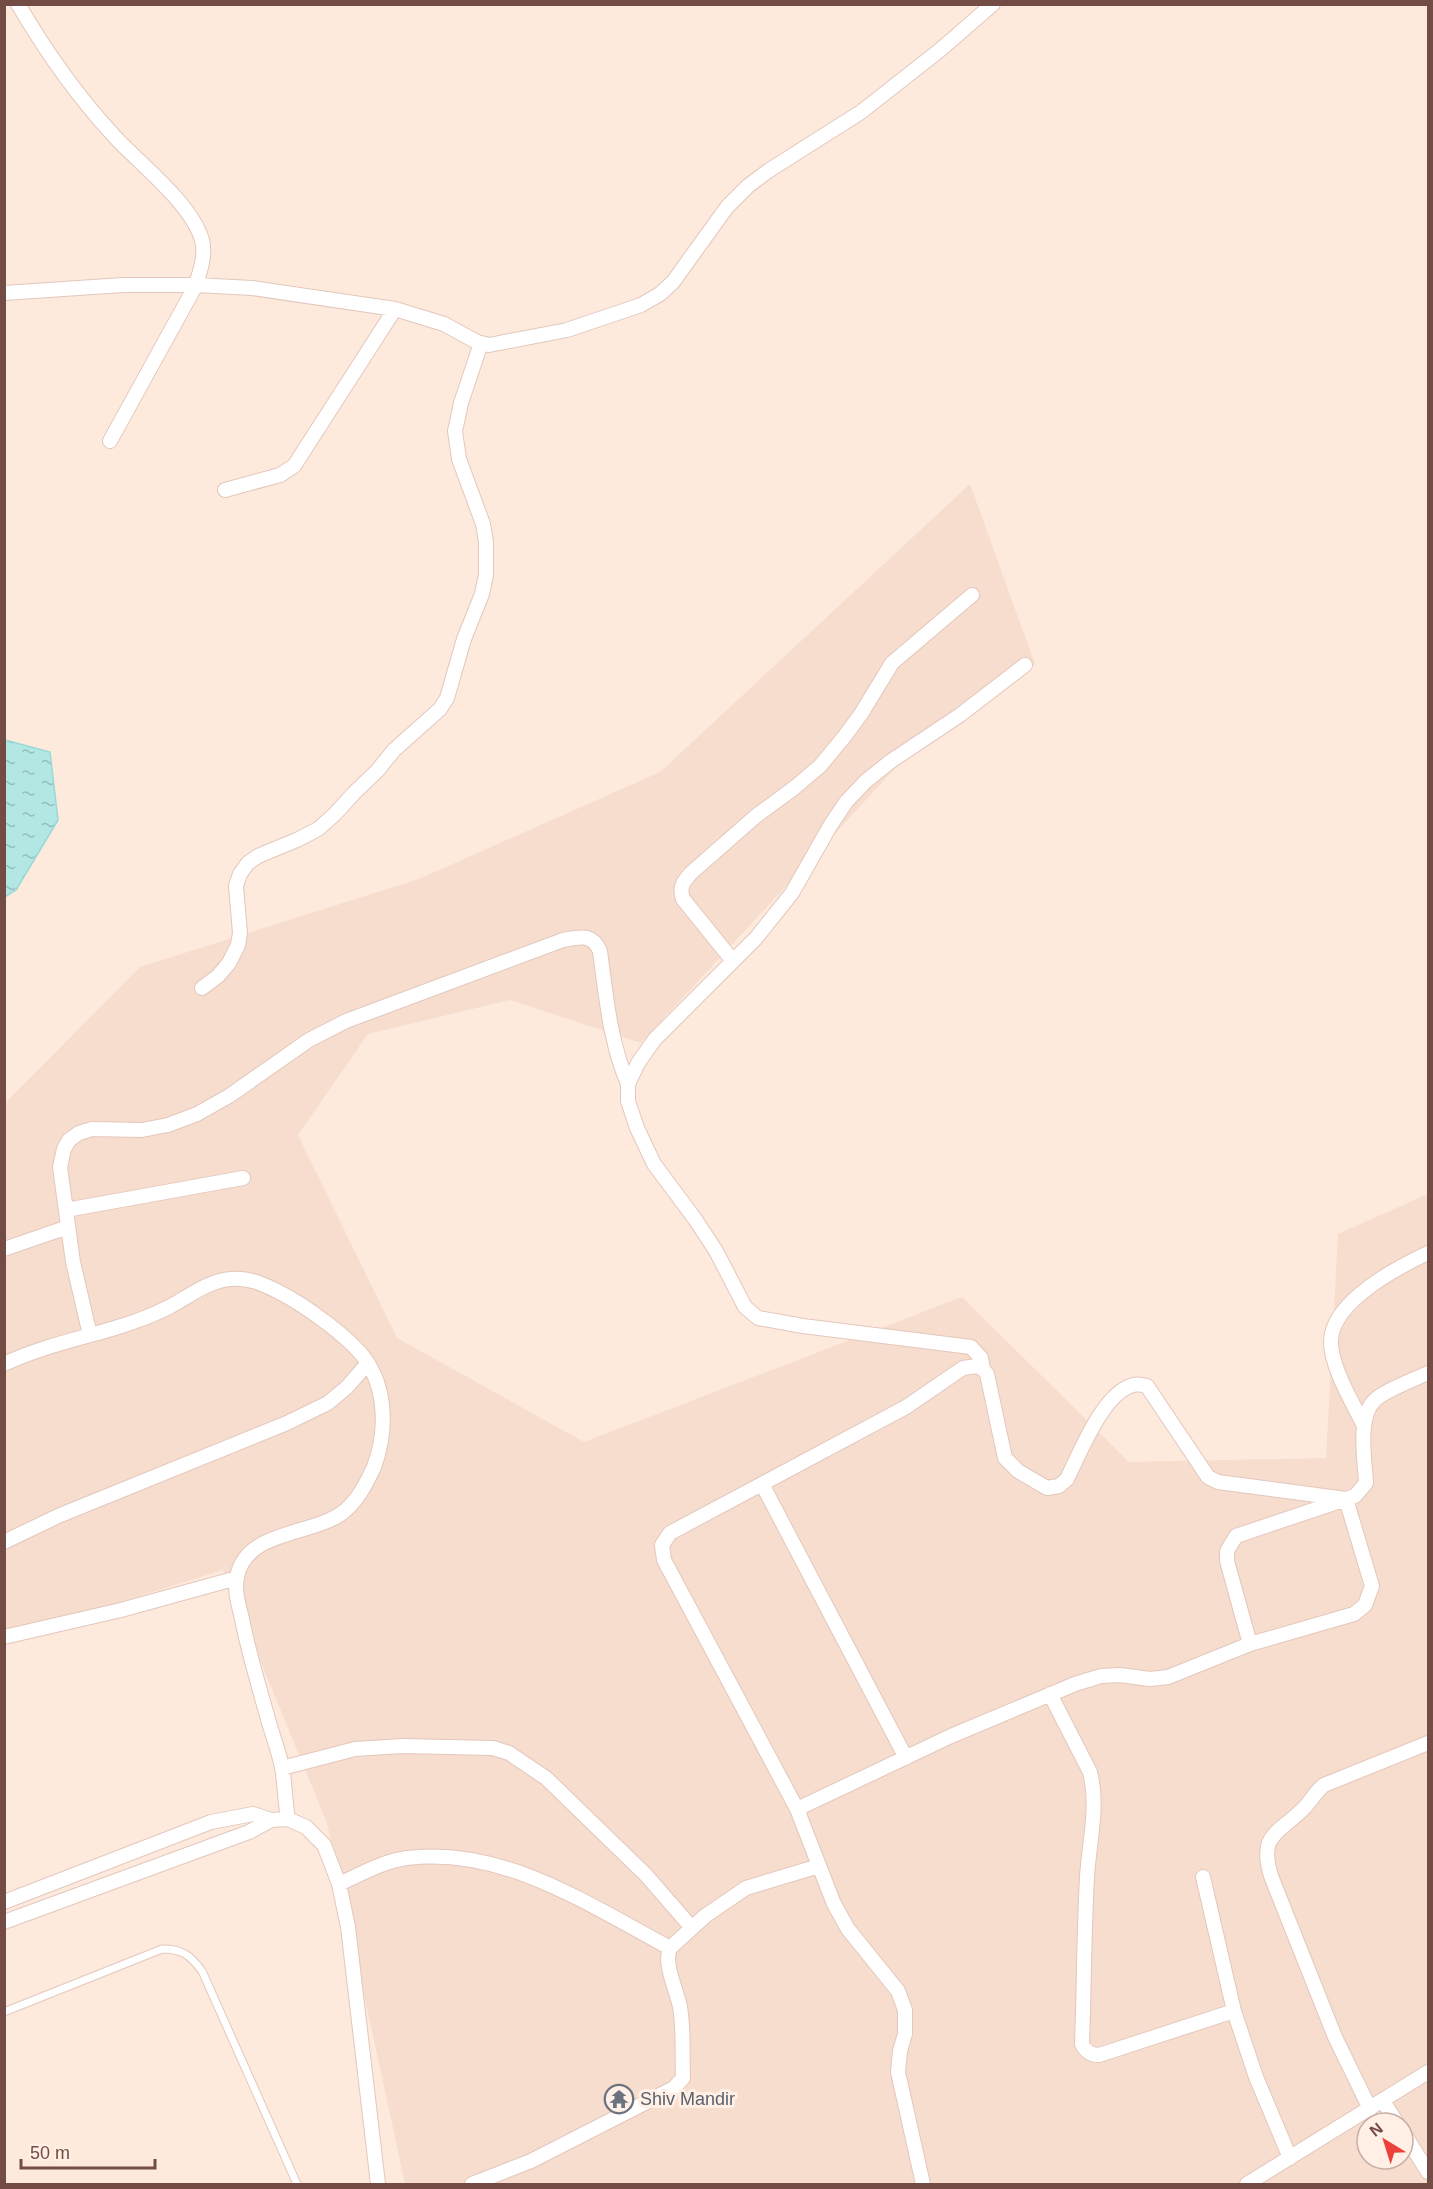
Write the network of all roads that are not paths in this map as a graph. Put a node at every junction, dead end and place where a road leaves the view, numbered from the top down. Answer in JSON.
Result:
{"nodes":[{"id":1,"x":18,"y":4,"type":"edge"},
{"id":2,"x":993,"y":4,"type":"edge"},
{"id":3,"x":196,"y":285,"type":"junction"},
{"id":4,"x":4,"y":293,"type":"edge"},
{"id":5,"x":395,"y":309,"type":"junction"},
{"id":6,"x":481,"y":343,"type":"junction"},
{"id":7,"x":110,"y":441,"type":"dead end"},
{"id":8,"x":225,"y":490,"type":"dead end"},
{"id":9,"x":972,"y":596,"type":"dead end"},
{"id":10,"x":1025,"y":665,"type":"dead end"},
{"id":11,"x":733,"y":961,"type":"junction"},
{"id":12,"x":202,"y":988,"type":"dead end"},
{"id":13,"x":628,"y":1084,"type":"junction"},
{"id":14,"x":243,"y":1178,"type":"dead end"},
{"id":15,"x":66,"y":1210,"type":"junction"},
{"id":16,"x":68,"y":1227,"type":"junction"},
{"id":17,"x":4,"y":1249,"type":"edge"},
{"id":18,"x":1428,"y":1253,"type":"edge"},
{"id":19,"x":90,"y":1335,"type":"junction"},
{"id":20,"x":368,"y":1363,"type":"junction"},
{"id":21,"x":4,"y":1364,"type":"edge"},
{"id":22,"x":983,"y":1369,"type":"junction"},
{"id":23,"x":1428,"y":1373,"type":"edge"},
{"id":24,"x":1364,"y":1426,"type":"junction"},
{"id":25,"x":762,"y":1484,"type":"junction"},
{"id":26,"x":1346,"y":1499,"type":"junction"},
{"id":27,"x":4,"y":1542,"type":"edge"},
{"id":28,"x":237,"y":1578,"type":"junction"},
{"id":29,"x":4,"y":1637,"type":"edge"},
{"id":30,"x":1250,"y":1644,"type":"junction"},
{"id":31,"x":1050,"y":1694,"type":"junction"},
{"id":32,"x":1428,"y":1743,"type":"edge"},
{"id":33,"x":906,"y":1758,"type":"junction"},
{"id":34,"x":282,"y":1768,"type":"junction"},
{"id":35,"x":797,"y":1809,"type":"junction"},
{"id":36,"x":288,"y":1819,"type":"junction"},
{"id":37,"x":271,"y":1820,"type":"junction"},
{"id":38,"x":819,"y":1866,"type":"junction"},
{"id":39,"x":1203,"y":1877,"type":"dead end"},
{"id":40,"x":339,"y":1884,"type":"junction"},
{"id":41,"x":4,"y":1902,"type":"edge"},
{"id":42,"x":4,"y":1922,"type":"edge"},
{"id":43,"x":692,"y":1928,"type":"junction"},
{"id":44,"x":670,"y":1948,"type":"junction"},
{"id":45,"x":1234,"y":2011,"type":"junction"},
{"id":46,"x":4,"y":2012,"type":"edge"},
{"id":47,"x":1428,"y":2072,"type":"edge"},
{"id":48,"x":1383,"y":2101,"type":"junction"},
{"id":49,"x":1370,"y":2109,"type":"junction"},
{"id":50,"x":1389,"y":2111,"type":"edge"},
{"id":51,"x":1415,"y":2151,"type":"edge"},
{"id":52,"x":1290,"y":2158,"type":"junction"},
{"id":53,"x":1428,"y":2172,"type":"edge"},
{"id":54,"x":297,"y":2184,"type":"edge"},
{"id":55,"x":378,"y":2184,"type":"edge"},
{"id":56,"x":472,"y":2184,"type":"edge"},
{"id":57,"x":923,"y":2184,"type":"edge"},
{"id":58,"x":1247,"y":2184,"type":"edge"}],
"edges":[{"from":1,"to":3,"type":"street"},
{"from":2,"to":6,"type":"street"},
{"from":3,"to":4,"type":"street"},
{"from":3,"to":5,"type":"street"},
{"from":3,"to":7,"type":"street"},
{"from":5,"to":6,"type":"street"},
{"from":5,"to":8,"type":"street"},
{"from":6,"to":12,"type":"street"},
{"from":9,"to":11,"type":"street"},
{"from":10,"to":11,"type":"street"},
{"from":11,"to":13,"type":"street"},
{"from":13,"to":15,"type":"street"},
{"from":13,"to":22,"type":"street"},
{"from":14,"to":15,"type":"street"},
{"from":15,"to":16,"type":"street"},
{"from":16,"to":17,"type":"street"},
{"from":16,"to":19,"type":"street"},
{"from":18,"to":24,"type":"street"},
{"from":19,"to":20,"type":"street"},
{"from":19,"to":21,"type":"street"},
{"from":20,"to":27,"type":"street"},
{"from":20,"to":28,"type":"street"},
{"from":22,"to":25,"type":"street"},
{"from":22,"to":26,"type":"street"},
{"from":23,"to":24,"type":"street"},
{"from":24,"to":26,"type":"street"},
{"from":25,"to":33,"type":"street"},
{"from":25,"to":35,"type":"street"},
{"from":26,"to":30,"type":"street"},
{"from":26,"to":30,"type":"street"},
{"from":28,"to":29,"type":"street"},
{"from":28,"to":34,"type":"street"},
{"from":30,"to":31,"type":"street"},
{"from":31,"to":33,"type":"street"},
{"from":31,"to":45,"type":"street"},
{"from":32,"to":49,"type":"street"},
{"from":33,"to":35,"type":"street"},
{"from":34,"to":36,"type":"street"},
{"from":34,"to":43,"type":"street"},
{"from":35,"to":38,"type":"street"},
{"from":36,"to":37,"type":"street"},
{"from":36,"to":40,"type":"street"},
{"from":37,"to":41,"type":"street"},
{"from":37,"to":42,"type":"street"},
{"from":38,"to":43,"type":"street"},
{"from":38,"to":57,"type":"street"},
{"from":39,"to":45,"type":"street"},
{"from":40,"to":44,"type":"street"},
{"from":40,"to":55,"type":"street"},
{"from":43,"to":44,"type":"street"},
{"from":44,"to":56,"type":"street"},
{"from":45,"to":52,"type":"street"},
{"from":46,"to":54,"type":"lane"},
{"from":47,"to":48,"type":"street"},
{"from":48,"to":49,"type":"street"},
{"from":48,"to":50,"type":"street"},
{"from":49,"to":52,"type":"street"},
{"from":51,"to":53,"type":"street"},
{"from":52,"to":58,"type":"street"}]}
